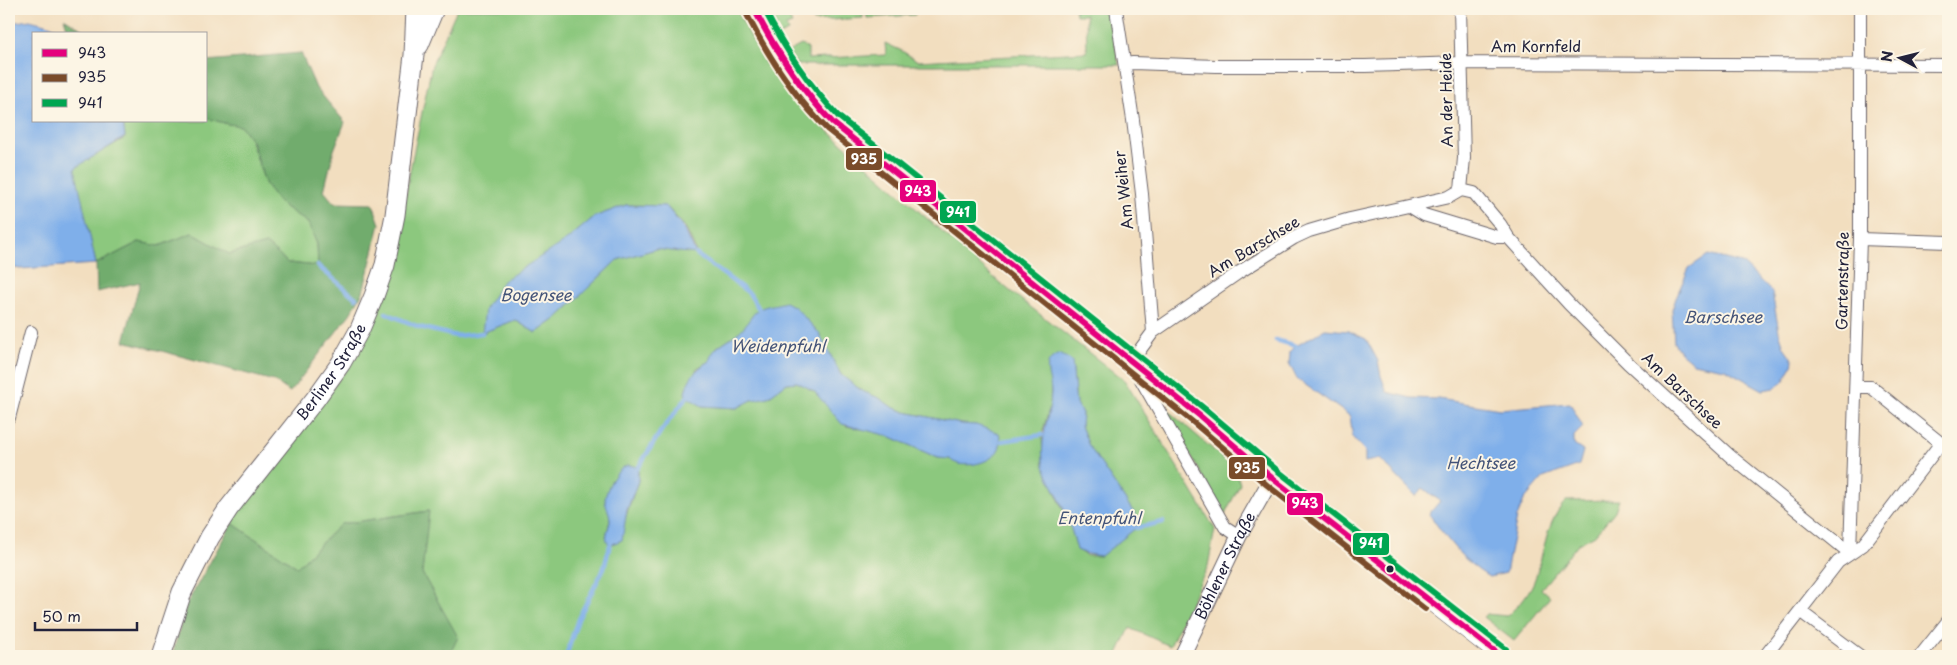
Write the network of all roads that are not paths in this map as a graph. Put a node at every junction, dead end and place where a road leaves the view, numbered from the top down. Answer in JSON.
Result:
{"nodes":[{"id":1,"x":416,"y":9,"type":"edge"},
{"id":2,"x":434,"y":9,"type":"edge"},
{"id":3,"x":754,"y":9,"type":"edge"},
{"id":4,"x":1116,"y":9,"type":"edge"},
{"id":5,"x":1460,"y":9,"type":"edge"},
{"id":6,"x":1860,"y":9,"type":"edge"},
{"id":7,"x":414,"y":55,"type":"junction"},
{"id":8,"x":1462,"y":63,"type":"junction"},
{"id":9,"x":1124,"y":64,"type":"junction"},
{"id":10,"x":1860,"y":64,"type":"junction"},
{"id":11,"x":1948,"y":65,"type":"edge"},
{"id":12,"x":1461,"y":190,"type":"junction"},
{"id":13,"x":1411,"y":207,"type":"junction"},
{"id":14,"x":1508,"y":237,"type":"junction"},
{"id":15,"x":1860,"y":239,"type":"junction"},
{"id":16,"x":1948,"y":242,"type":"edge"},
{"id":17,"x":32,"y":332,"type":"dead end"},
{"id":18,"x":1153,"y":332,"type":"junction"},
{"id":19,"x":1131,"y":362,"type":"junction"},
{"id":20,"x":1857,"y":387,"type":"junction"},
{"id":21,"x":9,"y":418,"type":"edge"},
{"id":22,"x":1945,"y":446,"type":"edge"},
{"id":23,"x":1272,"y":478,"type":"junction"},
{"id":24,"x":1239,"y":536,"type":"junction"},
{"id":25,"x":1850,"y":553,"type":"junction"},
{"id":26,"x":1801,"y":612,"type":"junction"},
{"id":27,"x":1948,"y":621,"type":"edge"},
{"id":28,"x":161,"y":656,"type":"edge"},
{"id":29,"x":1182,"y":656,"type":"edge"},
{"id":30,"x":1501,"y":656,"type":"edge"},
{"id":31,"x":1765,"y":656,"type":"edge"},
{"id":32,"x":1860,"y":656,"type":"edge"},
{"id":33,"x":1920,"y":656,"type":"edge"}],
"edges":[{"from":1,"to":7,"type":"main road","name":"Berliner Straße"},
{"from":2,"to":7,"type":"main road","name":"Berliner Straße"},
{"from":3,"to":19,"type":"main road"},
{"from":4,"to":9,"type":"street","name":"Am Weiher"},
{"from":5,"to":8,"type":"street","name":"An der Heide"},
{"from":6,"to":10,"type":"street","name":"Gartenstraße"},
{"from":7,"to":28,"type":"main road","name":"Berliner Straße"},
{"from":8,"to":9,"type":"street","name":"Am Kornfeld"},
{"from":8,"to":10,"type":"street","name":"Am Kornfeld"},
{"from":8,"to":12,"type":"street","name":"An der Heide"},
{"from":9,"to":18,"type":"street","name":"Am Weiher"},
{"from":10,"to":11,"type":"street","name":"Am Kornfeld"},
{"from":10,"to":15,"type":"street","name":"Gartenstraße"},
{"from":12,"to":13,"type":"street","name":"Am Barschsee"},
{"from":12,"to":14,"type":"street","name":"Am Barschsee"},
{"from":13,"to":14,"type":"street"},
{"from":13,"to":18,"type":"street","name":"Am Barschsee"},
{"from":14,"to":25,"type":"street","name":"Am Barschsee"},
{"from":15,"to":16,"type":"street"},
{"from":15,"to":20,"type":"street","name":"Gartenstraße"},
{"from":17,"to":21,"type":"street"},
{"from":18,"to":19,"type":"street"},
{"from":19,"to":23,"type":"main road"},
{"from":19,"to":24,"type":"street"},
{"from":20,"to":22,"type":"street"},
{"from":20,"to":25,"type":"street","name":"Gartenstraße"},
{"from":22,"to":25,"type":"street"},
{"from":23,"to":24,"type":"street","name":"Böhlener Straße"},
{"from":23,"to":30,"type":"main road"},
{"from":24,"to":29,"type":"street","name":"Böhlener Straße"},
{"from":25,"to":26,"type":"street"},
{"from":26,"to":31,"type":"street"},
{"from":26,"to":32,"type":"street"},
{"from":27,"to":33,"type":"street"}]}
